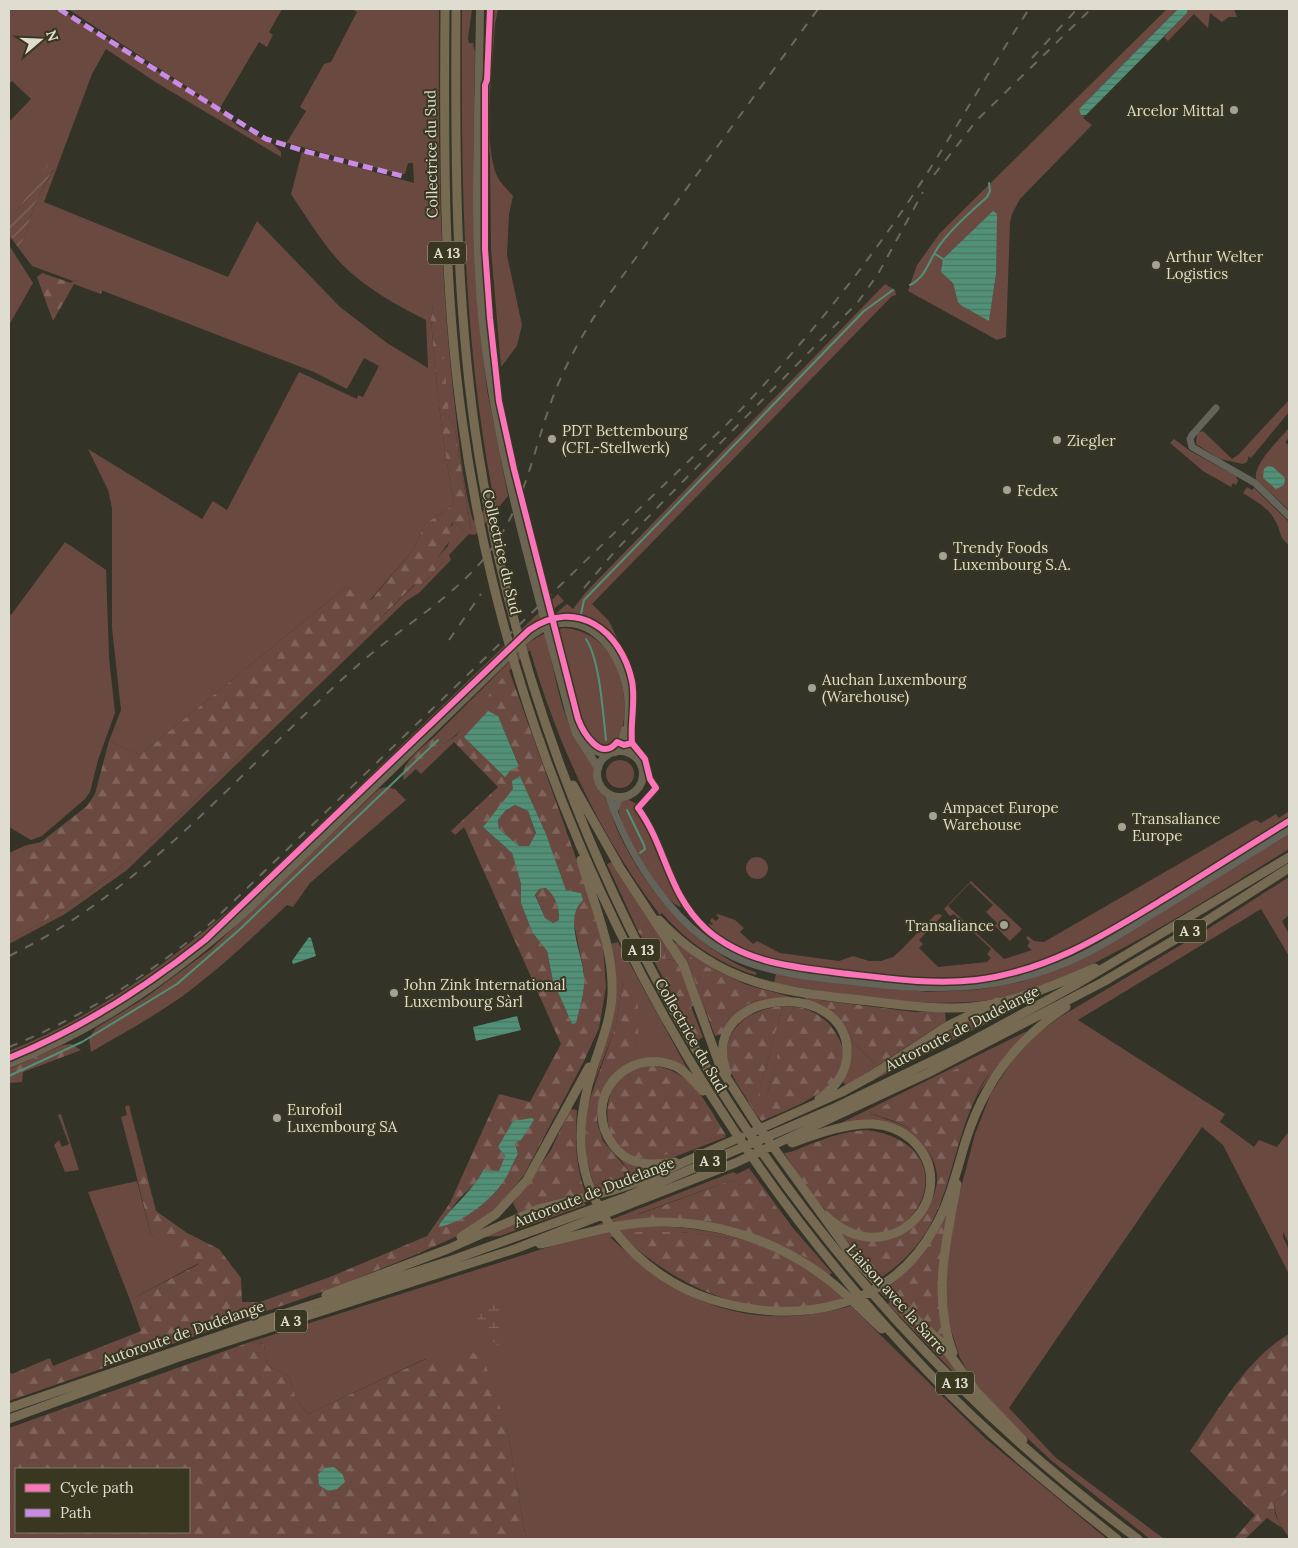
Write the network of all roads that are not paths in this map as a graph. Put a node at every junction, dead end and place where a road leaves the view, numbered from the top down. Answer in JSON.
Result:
{"nodes":[{"id":1,"x":445,"y":9,"type":"edge"},
{"id":2,"x":456,"y":9,"type":"edge"},
{"id":3,"x":480,"y":9,"type":"edge"},
{"id":4,"x":1216,"y":408,"type":"dead end"},
{"id":5,"x":1289,"y":516,"type":"edge"},
{"id":6,"x":627,"y":724,"type":"junction"},
{"id":7,"x":584,"y":746,"type":"junction"},
{"id":8,"x":615,"y":752,"type":"junction"},
{"id":9,"x":629,"y":753,"type":"junction"},
{"id":10,"x":607,"y":755,"type":"junction"},
{"id":11,"x":559,"y":761,"type":"junction"},
{"id":12,"x":598,"y":768,"type":"junction"},
{"id":13,"x":608,"y":794,"type":"junction"},
{"id":14,"x":620,"y":797,"type":"junction"},
{"id":15,"x":614,"y":811,"type":"junction"},
{"id":16,"x":571,"y":824,"type":"junction"},
{"id":17,"x":1289,"y":830,"type":"edge"},
{"id":18,"x":1289,"y":857,"type":"edge"},
{"id":19,"x":1289,"y":868,"type":"edge"},
{"id":20,"x":641,"y":900,"type":"junction"},
{"id":21,"x":1125,"y":955,"type":"junction"},
{"id":22,"x":1103,"y":982,"type":"junction"},
{"id":23,"x":997,"y":1002,"type":"junction"},
{"id":24,"x":599,"y":1049,"type":"junction"},
{"id":25,"x":9,"y":1064,"type":"edge"},
{"id":26,"x":733,"y":1090,"type":"junction"},
{"id":27,"x":716,"y":1105,"type":"junction"},
{"id":28,"x":794,"y":1114,"type":"junction"},
{"id":29,"x":692,"y":1158,"type":"junction"},
{"id":30,"x":767,"y":1160,"type":"joint"},
{"id":31,"x":960,"y":1160,"type":"junction"},
{"id":32,"x":735,"y":1163,"type":"junction"},
{"id":33,"x":756,"y":1165,"type":"joint"},
{"id":34,"x":807,"y":1197,"type":"junction"},
{"id":35,"x":515,"y":1249,"type":"junction"},
{"id":36,"x":418,"y":1259,"type":"junction"},
{"id":37,"x":852,"y":1294,"type":"junction"},
{"id":38,"x":274,"y":1317,"type":"junction"},
{"id":39,"x":958,"y":1365,"type":"junction"},
{"id":40,"x":9,"y":1408,"type":"edge"},
{"id":41,"x":9,"y":1419,"type":"edge"},
{"id":42,"x":1042,"y":1462,"type":"junction"},
{"id":43,"x":1117,"y":1539,"type":"edge"},
{"id":44,"x":1138,"y":1539,"type":"edge"}],
"edges":[{"from":1,"to":16,"type":"highway","name":"Collectrice du Sud","number":"A 13"},
{"from":2,"to":11,"type":"highway","name":"Collectrice du Sud","number":"A 13"},
{"from":3,"to":7,"type":"main road"},
{"from":4,"to":5,"type":"main road"},
{"from":6,"to":8,"type":"main road"},
{"from":6,"to":9,"type":"main road"},
{"from":6,"to":25,"type":"main road"},
{"from":7,"to":10,"type":"main road"},
{"from":7,"to":12,"type":"main road"},
{"from":8,"to":9,"type":"main road"},
{"from":8,"to":10,"type":"main road"},
{"from":9,"to":14,"type":"main road"},
{"from":10,"to":12,"type":"main road"},
{"from":11,"to":20,"type":"highway","number":"A 3"},
{"from":11,"to":30,"type":"highway","name":"Collectrice du Sud","number":"A 13"},
{"from":12,"to":13,"type":"main road"},
{"from":13,"to":14,"type":"main road"},
{"from":13,"to":15,"type":"main road"},
{"from":14,"to":15,"type":"main road"},
{"from":15,"to":17,"type":"main road"},
{"from":16,"to":24,"type":"highway","number":"A 3"},
{"from":16,"to":27,"type":"highway","name":"Collectrice du Sud","number":"A 13"},
{"from":18,"to":21,"type":"highway","name":"Autoroute de Dudelange","number":"A 3"},
{"from":19,"to":22,"type":"highway","name":"Autoroute de Dudelange","number":"A 3"},
{"from":20,"to":23,"type":"highway","number":"A 3"},
{"from":20,"to":26,"type":"highway","number":"A 13"},
{"from":21,"to":23,"type":"highway","number":"A 3"},
{"from":21,"to":38,"type":"highway","name":"Autoroute de Dudelange","number":"A 3"},
{"from":22,"to":31,"type":"highway","number":"A 3"},
{"from":22,"to":32,"type":"highway","name":"Autoroute de Dudelange","number":"A 3"},
{"from":23,"to":28,"type":"highway","number":"A 3"},
{"from":24,"to":31,"type":"highway","number":"A 3"},
{"from":24,"to":36,"type":"highway","number":"A 3"},
{"from":26,"to":28,"type":"highway","number":"A 13"},
{"from":26,"to":34,"type":"highway","number":"A 13"},
{"from":27,"to":29,"type":"highway","number":"A 3"},
{"from":27,"to":33,"type":"highway","name":"Collectrice du Sud","number":"A 13"},
{"from":28,"to":29,"type":"highway","number":"A 3"},
{"from":29,"to":36,"type":"highway","number":"A 3"},
{"from":30,"to":42,"type":"highway","name":"Liaison avec la Sarre","number":"A 13"},
{"from":31,"to":39,"type":"highway","number":"A 3"},
{"from":32,"to":34,"type":"highway","number":"A 3"},
{"from":32,"to":35,"type":"highway","name":"Autoroute de Dudelange","number":"A 3"},
{"from":33,"to":37,"type":"highway","name":"Liaison avec la Sarre","number":"A 13"},
{"from":34,"to":39,"type":"highway","number":"A 13"},
{"from":35,"to":37,"type":"highway","number":"A 3"},
{"from":35,"to":41,"type":"highway","name":"Autoroute de Dudelange","number":"A 3"},
{"from":36,"to":38,"type":"highway","number":"A 3"},
{"from":37,"to":43,"type":"highway","name":"Liaison avec la Sarre","number":"A 13"},
{"from":38,"to":40,"type":"highway","name":"Autoroute de Dudelange","number":"A 3"},
{"from":39,"to":42,"type":"highway","number":"A 13"},
{"from":42,"to":44,"type":"highway","name":"Liaison avec la Sarre","number":"A 13"}]}
